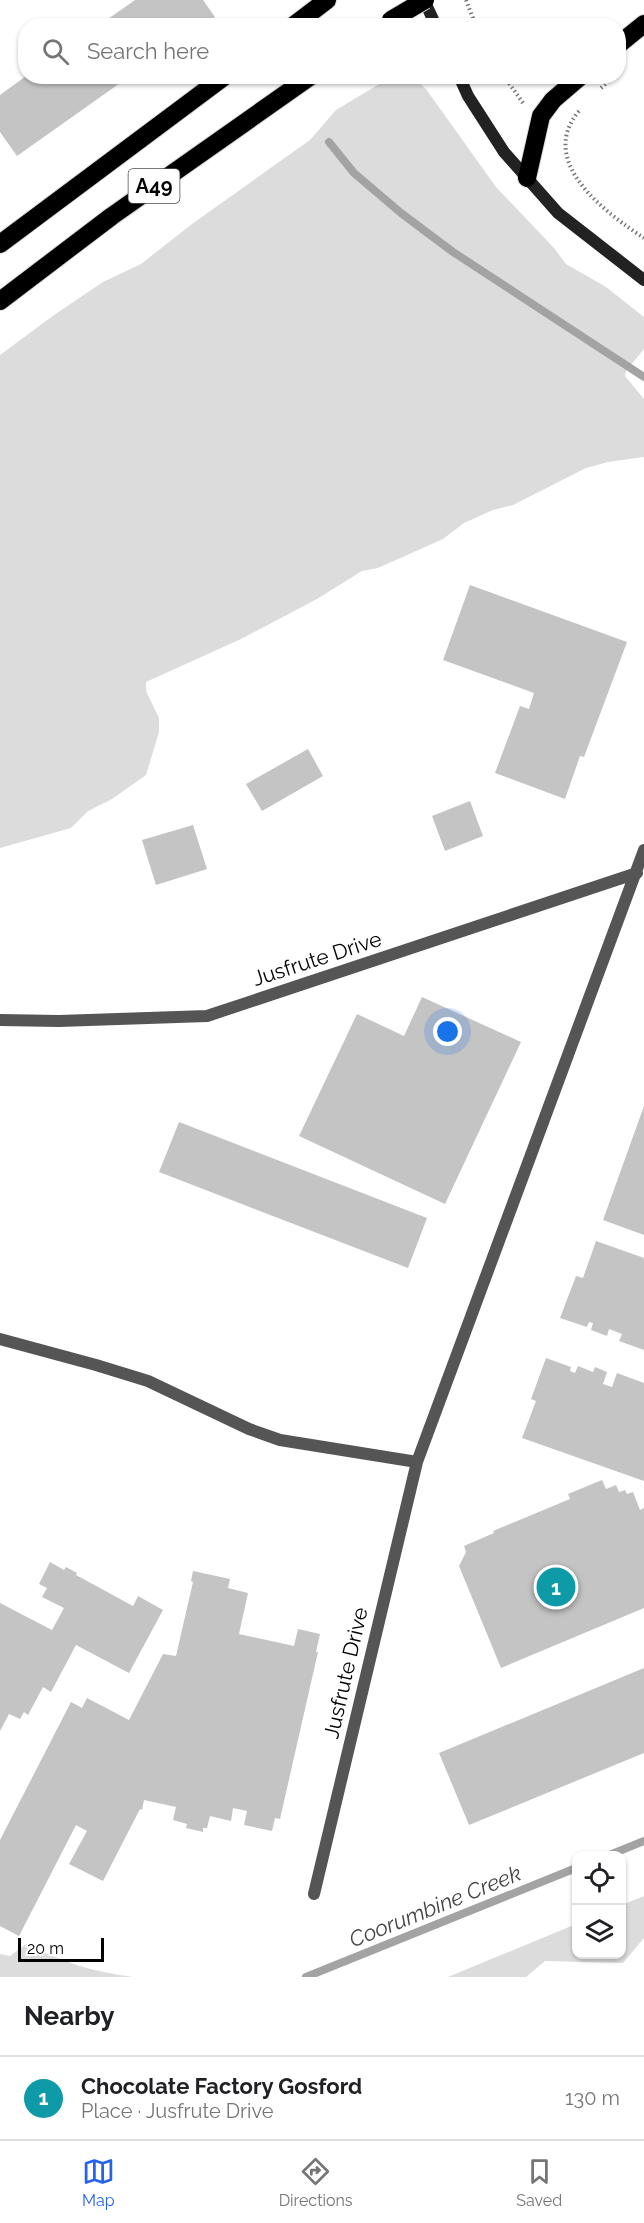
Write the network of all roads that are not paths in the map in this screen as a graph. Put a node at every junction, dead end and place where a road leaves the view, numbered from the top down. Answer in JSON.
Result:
{"nodes":[{"id":1,"x":327,"y":0,"type":"edge"},
{"id":2,"x":425,"y":0,"type":"edge"},
{"id":3,"x":303,"y":18,"type":"edge"},
{"id":4,"x":396,"y":18,"type":"edge"},
{"id":5,"x":433,"y":18,"type":"edge"},
{"id":6,"x":644,"y":24,"type":"edge"},
{"id":7,"x":626,"y":39,"type":"edge"},
{"id":8,"x":214,"y":84,"type":"edge"},
{"id":9,"x":300,"y":84,"type":"edge"},
{"id":10,"x":463,"y":84,"type":"edge"},
{"id":11,"x":572,"y":84,"type":"edge"},
{"id":12,"x":527,"y":178,"type":"junction"},
{"id":13,"x":0,"y":244,"type":"edge"},
{"id":14,"x":644,"y":280,"type":"edge"},
{"id":15,"x":0,"y":301,"type":"edge"},
{"id":16,"x":644,"y":850,"type":"edge"},
{"id":17,"x":637,"y":873,"type":"junction"},
{"id":18,"x":0,"y":1020,"type":"edge"},
{"id":19,"x":0,"y":1339,"type":"edge"},
{"id":20,"x":417,"y":1462,"type":"junction"},
{"id":21,"x":314,"y":1894,"type":"dead end"}],
"edges":[{"from":1,"to":3,"type":"highway"},
{"from":2,"to":4,"type":"highway","bridge":true},
{"from":2,"to":5,"type":"street"},
{"from":6,"to":7,"type":"highway"},
{"from":8,"to":13,"type":"highway","number":"A49"},
{"from":9,"to":15,"type":"highway","number":"A49"},
{"from":10,"to":12,"type":"street"},
{"from":11,"to":12,"type":"highway"},
{"from":12,"to":14,"type":"street"},
{"from":16,"to":17,"type":"street","name":"Jusfrute Drive"},
{"from":17,"to":18,"type":"street","name":"Jusfrute Drive"},
{"from":17,"to":20,"type":"street","name":"Jusfrute Drive"},
{"from":19,"to":20,"type":"street"},
{"from":20,"to":21,"type":"street","name":"Jusfrute Drive"}]}
